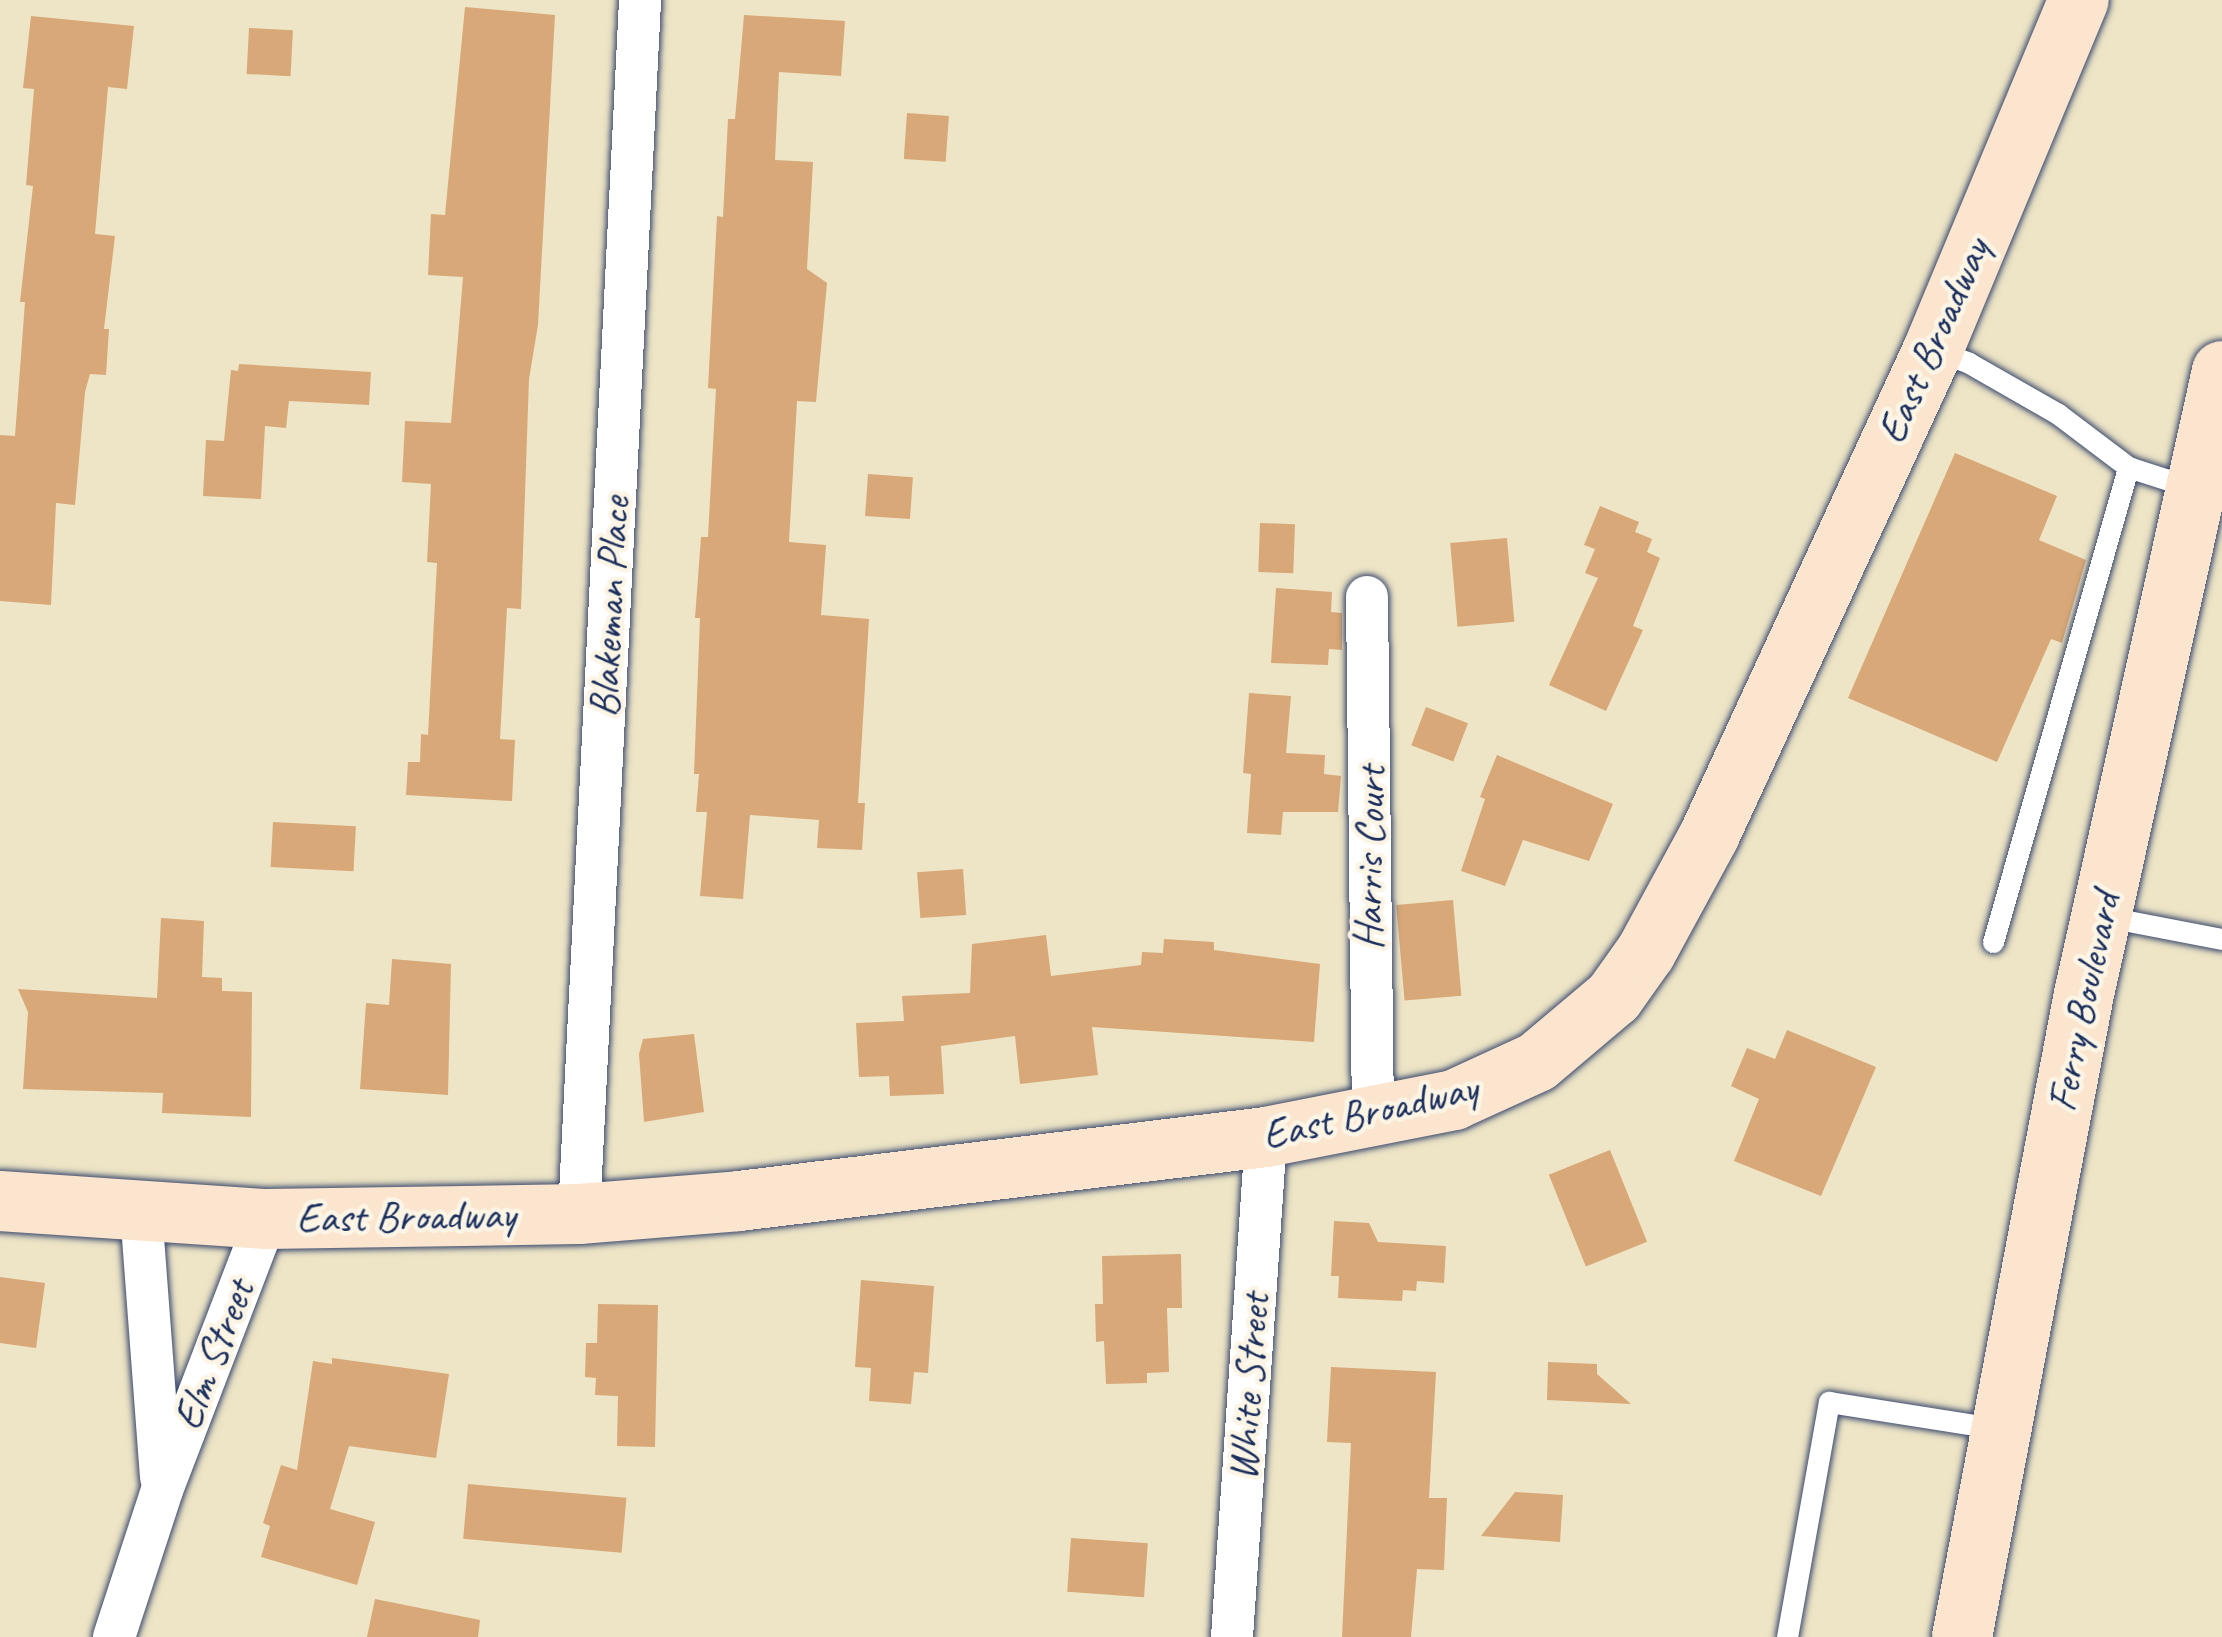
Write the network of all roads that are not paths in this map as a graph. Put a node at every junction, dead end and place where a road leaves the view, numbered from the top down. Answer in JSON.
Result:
{"nodes":[{"id":1,"x":640,"y":0,"type":"edge"},
{"id":2,"x":2079,"y":0,"type":"edge"},
{"id":3,"x":1933,"y":350,"type":"junction"},
{"id":4,"x":2222,"y":371,"type":"edge"},
{"id":5,"x":2128,"y":467,"type":"junction"},
{"id":6,"x":2193,"y":488,"type":"junction"},
{"id":7,"x":1367,"y":597,"type":"dead end"},
{"id":8,"x":2102,"y":916,"type":"junction"},
{"id":9,"x":2222,"y":940,"type":"edge"},
{"id":10,"x":1993,"y":942,"type":"dead end"},
{"id":11,"x":1373,"y":1118,"type":"junction"},
{"id":12,"x":1266,"y":1137,"type":"junction"},
{"id":13,"x":0,"y":1202,"type":"edge"},
{"id":14,"x":141,"y":1211,"type":"junction"},
{"id":15,"x":579,"y":1214,"type":"junction"},
{"id":16,"x":266,"y":1219,"type":"junction"},
{"id":17,"x":2001,"y":1429,"type":"junction"},
{"id":18,"x":162,"y":1490,"type":"junction"},
{"id":19,"x":114,"y":1637,"type":"edge"},
{"id":20,"x":1232,"y":1637,"type":"edge"},
{"id":21,"x":1787,"y":1637,"type":"edge"},
{"id":22,"x":1962,"y":1637,"type":"edge"}],
"edges":[{"from":1,"to":15,"type":"street","name":"Blakeman Place"},
{"from":2,"to":3,"type":"street","name":"East Broadway"},
{"from":3,"to":5,"type":"lane"},
{"from":3,"to":11,"type":"street","name":"East Broadway"},
{"from":4,"to":6,"type":"street","name":"Ferry Boulevard"},
{"from":5,"to":6,"type":"lane"},
{"from":5,"to":10,"type":"lane"},
{"from":6,"to":8,"type":"street","name":"Ferry Boulevard"},
{"from":7,"to":11,"type":"street","name":"Harris Court"},
{"from":8,"to":9,"type":"lane"},
{"from":8,"to":17,"type":"street","name":"Ferry Boulevard"},
{"from":11,"to":12,"type":"street","name":"East Broadway"},
{"from":12,"to":15,"type":"street","name":"East Broadway"},
{"from":12,"to":20,"type":"street","name":"White Street"},
{"from":13,"to":14,"type":"street","name":"East Broadway"},
{"from":14,"to":16,"type":"street","name":"East Broadway"},
{"from":14,"to":18,"type":"street","name":"Elm Street"},
{"from":15,"to":16,"type":"street","name":"East Broadway"},
{"from":16,"to":18,"type":"street","name":"Elm Street"},
{"from":17,"to":21,"type":"lane"},
{"from":17,"to":22,"type":"street","name":"Ferry Boulevard"},
{"from":18,"to":19,"type":"street","name":"Elm Street"}]}
